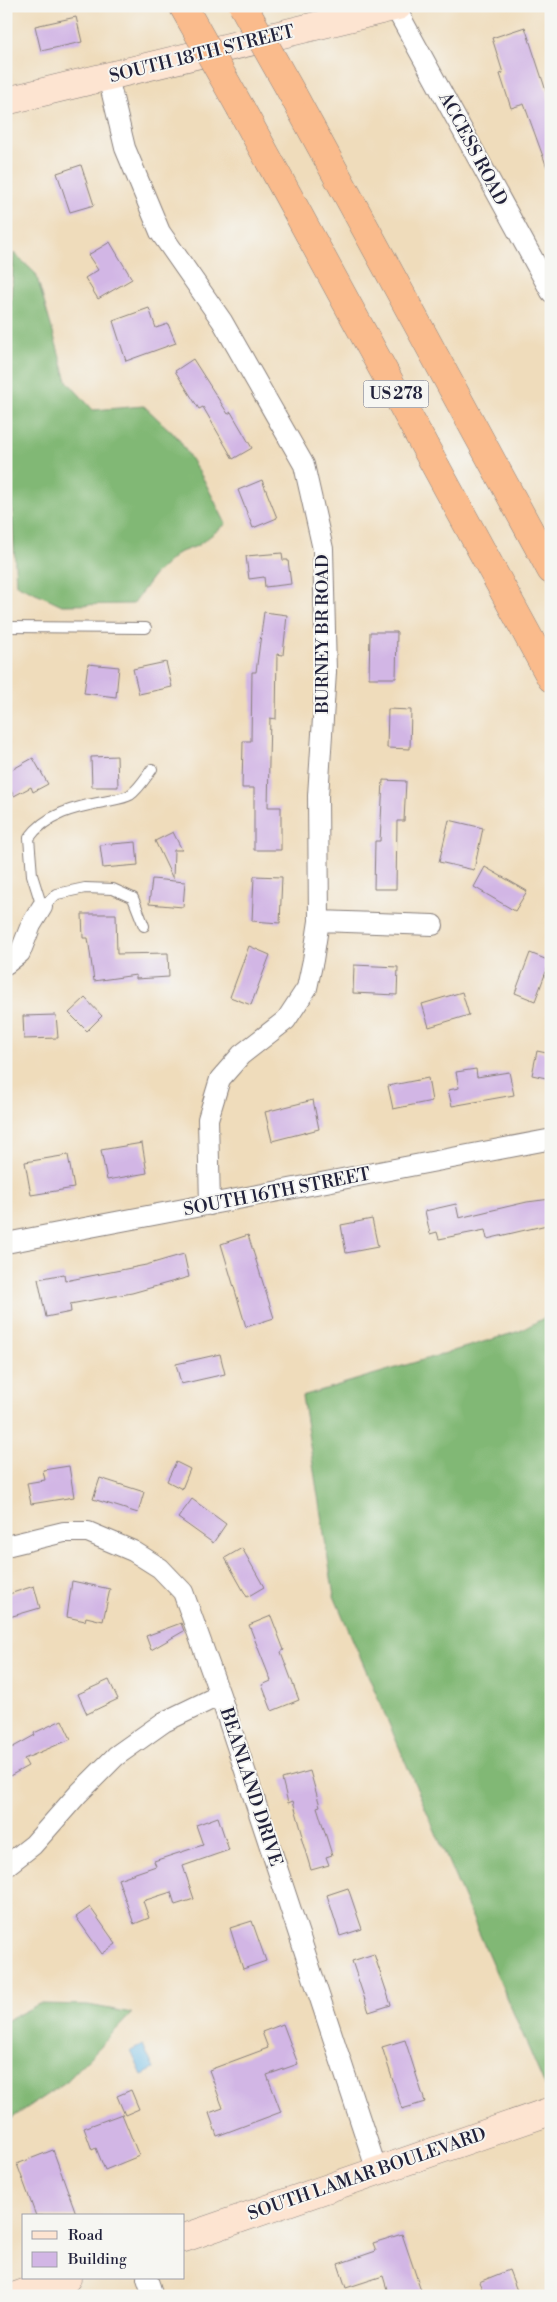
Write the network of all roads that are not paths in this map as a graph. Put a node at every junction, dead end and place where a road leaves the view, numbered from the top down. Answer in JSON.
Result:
{"nodes":[{"id":1,"x":183,"y":6,"type":"edge"},
{"id":2,"x":243,"y":6,"type":"edge"},
{"id":3,"x":397,"y":7,"type":"edge"},
{"id":4,"x":108,"y":77,"type":"junction"},
{"id":5,"x":6,"y":101,"type":"edge"},
{"id":6,"x":551,"y":292,"type":"edge"},
{"id":7,"x":551,"y":570,"type":"edge"},
{"id":8,"x":6,"y":627,"type":"edge"},
{"id":9,"x":146,"y":628,"type":"dead end"},
{"id":10,"x":551,"y":678,"type":"edge"},
{"id":11,"x":152,"y":768,"type":"dead end"},
{"id":12,"x":42,"y":907,"type":"junction"},
{"id":13,"x":319,"y":921,"type":"junction"},
{"id":14,"x":433,"y":925,"type":"dead end"},
{"id":15,"x":144,"y":926,"type":"dead end"},
{"id":16,"x":6,"y":964,"type":"edge"},
{"id":17,"x":547,"y":1140,"type":"dead end"},
{"id":18,"x":210,"y":1205,"type":"junction"},
{"id":19,"x":6,"y":1242,"type":"edge"},
{"id":20,"x":6,"y":1546,"type":"edge"},
{"id":21,"x":220,"y":1695,"type":"junction"},
{"id":22,"x":6,"y":1866,"type":"edge"},
{"id":23,"x":551,"y":2111,"type":"edge"},
{"id":24,"x":377,"y":2171,"type":"junction"},
{"id":25,"x":185,"y":2238,"type":"edge"},
{"id":26,"x":61,"y":2280,"type":"edge"},
{"id":27,"x":148,"y":2280,"type":"edge"},
{"id":28,"x":16,"y":2296,"type":"edge"},
{"id":29,"x":153,"y":2296,"type":"edge"}],
"edges":[{"from":1,"to":10,"type":"highway","number":"US 278","bridge":true},
{"from":2,"to":7,"type":"highway","number":"US 278","bridge":true},
{"from":3,"to":4,"type":"street","name":"SOUTH 18TH STREET"},
{"from":3,"to":6,"type":"street","name":"ACCESS ROAD"},
{"from":4,"to":5,"type":"street","name":"SOUTH 18TH STREET"},
{"from":4,"to":13,"type":"street","name":"BURNEY BR ROAD"},
{"from":8,"to":9,"type":"lane"},
{"from":11,"to":12,"type":"lane"},
{"from":12,"to":15,"type":"lane"},
{"from":12,"to":16,"type":"street"},
{"from":13,"to":14,"type":"street"},
{"from":13,"to":18,"type":"street","name":"BURNEY BR ROAD"},
{"from":17,"to":18,"type":"street","name":"SOUTH 16TH STREET"},
{"from":18,"to":19,"type":"street","name":"SOUTH 16TH STREET"},
{"from":20,"to":21,"type":"street","name":"BEANLAND DRIVE"},
{"from":21,"to":22,"type":"street"},
{"from":21,"to":24,"type":"street","name":"BEANLAND DRIVE"},
{"from":23,"to":24,"type":"street","name":"SOUTH LAMAR BOULEVARD"},
{"from":24,"to":25,"type":"street","name":"SOUTH LAMAR BOULEVARD"},
{"from":26,"to":28,"type":"street"},
{"from":27,"to":29,"type":"street"}]}
